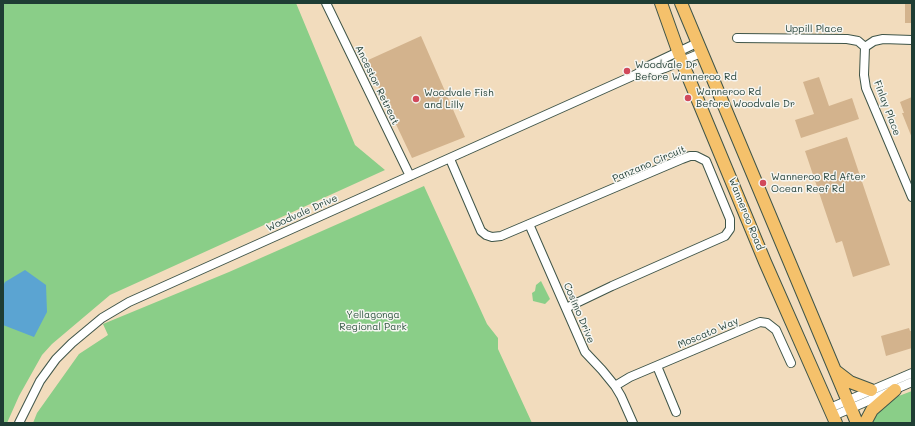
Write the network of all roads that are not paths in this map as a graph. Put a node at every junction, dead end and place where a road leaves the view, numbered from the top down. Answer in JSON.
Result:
{"nodes":[{"id":1,"x":326,"y":3,"type":"edge"},
{"id":2,"x":661,"y":3,"type":"edge"},
{"id":3,"x":681,"y":3,"type":"edge"},
{"id":4,"x":737,"y":38,"type":"dead end"},
{"id":5,"x":912,"y":40,"type":"edge"},
{"id":6,"x":865,"y":47,"type":"junction"},
{"id":7,"x":699,"y":48,"type":"junction"},
{"id":8,"x":680,"y":57,"type":"junction"},
{"id":9,"x":450,"y":159,"type":"junction"},
{"id":10,"x":410,"y":176,"type":"junction"},
{"id":11,"x":912,"y":195,"type":"edge"},
{"id":12,"x":529,"y":224,"type":"junction"},
{"id":13,"x":566,"y":308,"type":"junction"},
{"id":14,"x":791,"y":363,"type":"dead end"},
{"id":15,"x":657,"y":366,"type":"junction"},
{"id":16,"x":835,"y":370,"type":"junction"},
{"id":17,"x":912,"y":373,"type":"edge"},
{"id":18,"x":912,"y":382,"type":"edge"},
{"id":19,"x":615,"y":386,"type":"junction"},
{"id":20,"x":871,"y":390,"type":"junction"},
{"id":21,"x":895,"y":390,"type":"junction"},
{"id":22,"x":849,"y":404,"type":"junction"},
{"id":23,"x":676,"y":412,"type":"dead end"},
{"id":24,"x":833,"y":416,"type":"edge"},
{"id":25,"x":19,"y":423,"type":"edge"},
{"id":26,"x":633,"y":423,"type":"edge"},
{"id":27,"x":857,"y":423,"type":"edge"},
{"id":28,"x":865,"y":423,"type":"edge"}],
"edges":[{"from":1,"to":10,"type":"street","name":"Ancestor Retreat"},
{"from":2,"to":8,"type":"highway","name":"Wanneroo Road"},
{"from":3,"to":7,"type":"highway","name":"Wanneroo Road"},
{"from":4,"to":6,"type":"street","name":"Uppill Place"},
{"from":5,"to":6,"type":"street"},
{"from":6,"to":11,"type":"street","name":"Finlay Place"},
{"from":7,"to":8,"type":"street","name":"Woodvale Drive"},
{"from":7,"to":16,"type":"highway","name":"Wanneroo Road"},
{"from":8,"to":9,"type":"street","name":"Woodvale Drive"},
{"from":8,"to":24,"type":"highway","name":"Wanneroo Road"},
{"from":9,"to":10,"type":"street","name":"Woodvale Drive"},
{"from":9,"to":12,"type":"street","name":"Panzano Circuit"},
{"from":10,"to":25,"type":"street","name":"Woodvale Drive"},
{"from":12,"to":13,"type":"street","name":"Cosimo Drive"},
{"from":12,"to":13,"type":"street","name":"Panzano Circuit"},
{"from":13,"to":19,"type":"street","name":"Cosimo Drive"},
{"from":14,"to":15,"type":"street","name":"Moscato Way"},
{"from":15,"to":19,"type":"street","name":"Moscato Way"},
{"from":15,"to":23,"type":"street"},
{"from":16,"to":20,"type":"highway"},
{"from":16,"to":22,"type":"highway","name":"Wanneroo Road"},
{"from":17,"to":20,"type":"street"},
{"from":18,"to":21,"type":"street"},
{"from":19,"to":26,"type":"street","name":"Cosimo Drive"},
{"from":20,"to":22,"type":"street"},
{"from":21,"to":22,"type":"street"},
{"from":21,"to":28,"type":"highway"},
{"from":22,"to":24,"type":"street"},
{"from":22,"to":27,"type":"highway","name":"Wanneroo Road"}]}
